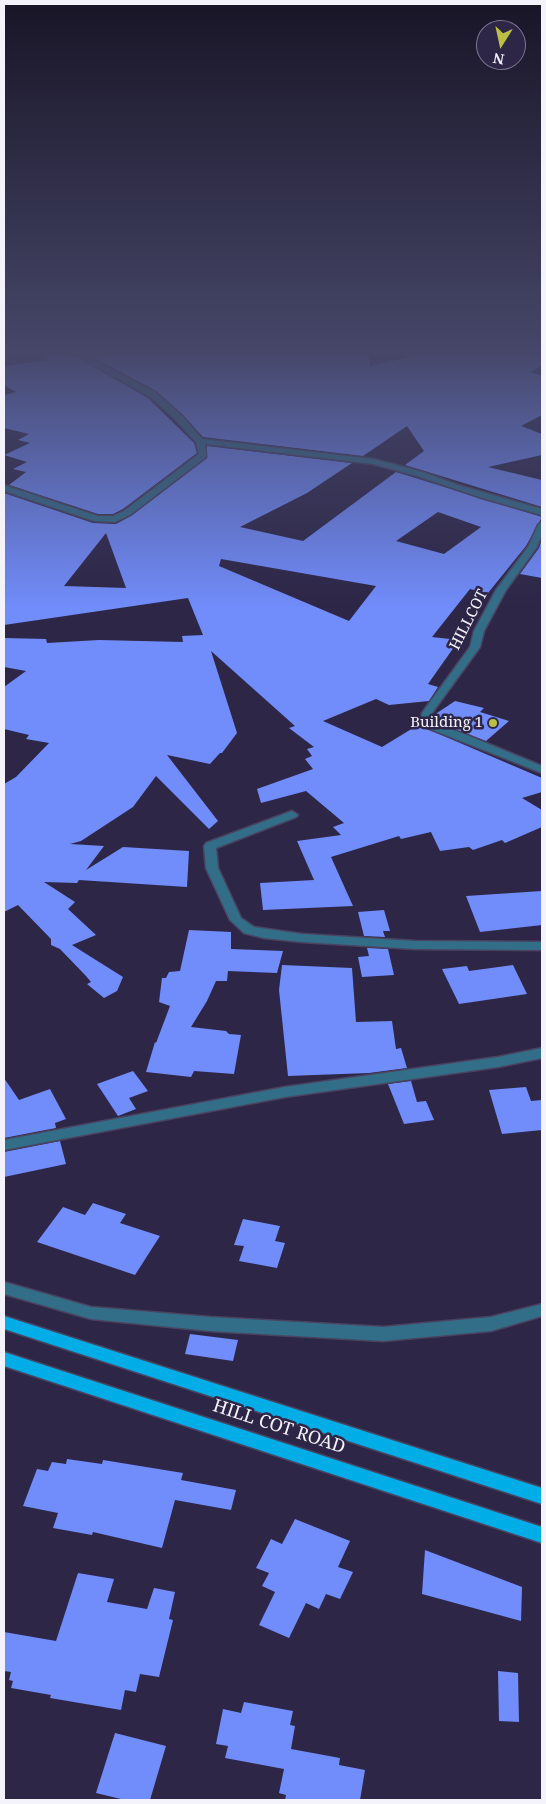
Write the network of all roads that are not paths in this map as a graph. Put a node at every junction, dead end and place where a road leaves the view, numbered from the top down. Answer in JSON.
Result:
{"nodes":[{"id":1,"x":200,"y":441,"type":"joint"},
{"id":2,"x":4,"y":488,"type":"edge"},
{"id":3,"x":542,"y":512,"type":"edge"},
{"id":4,"x":542,"y":525,"type":"edge"},
{"id":5,"x":542,"y":770,"type":"edge"},
{"id":6,"x":292,"y":815,"type":"dead end"},
{"id":7,"x":542,"y":946,"type":"edge"},
{"id":8,"x":542,"y":1053,"type":"edge"},
{"id":9,"x":4,"y":1145,"type":"edge"},
{"id":10,"x":4,"y":1288,"type":"edge"},
{"id":11,"x":542,"y":1310,"type":"edge"},
{"id":12,"x":4,"y":1324,"type":"edge"},
{"id":13,"x":4,"y":1360,"type":"edge"},
{"id":14,"x":542,"y":1496,"type":"edge"},
{"id":15,"x":542,"y":1535,"type":"edge"}],
"edges":[{"from":1,"to":2,"type":"street"},
{"from":1,"to":3,"type":"street"},
{"from":4,"to":5,"type":"street","name":"HILLCOT"},
{"from":6,"to":7,"type":"street"},
{"from":8,"to":9,"type":"street"},
{"from":10,"to":11,"type":"street"},
{"from":12,"to":14,"type":"main road","name":"HILL COT ROAD"},
{"from":13,"to":15,"type":"main road","name":"HILL COT ROAD"}]}
